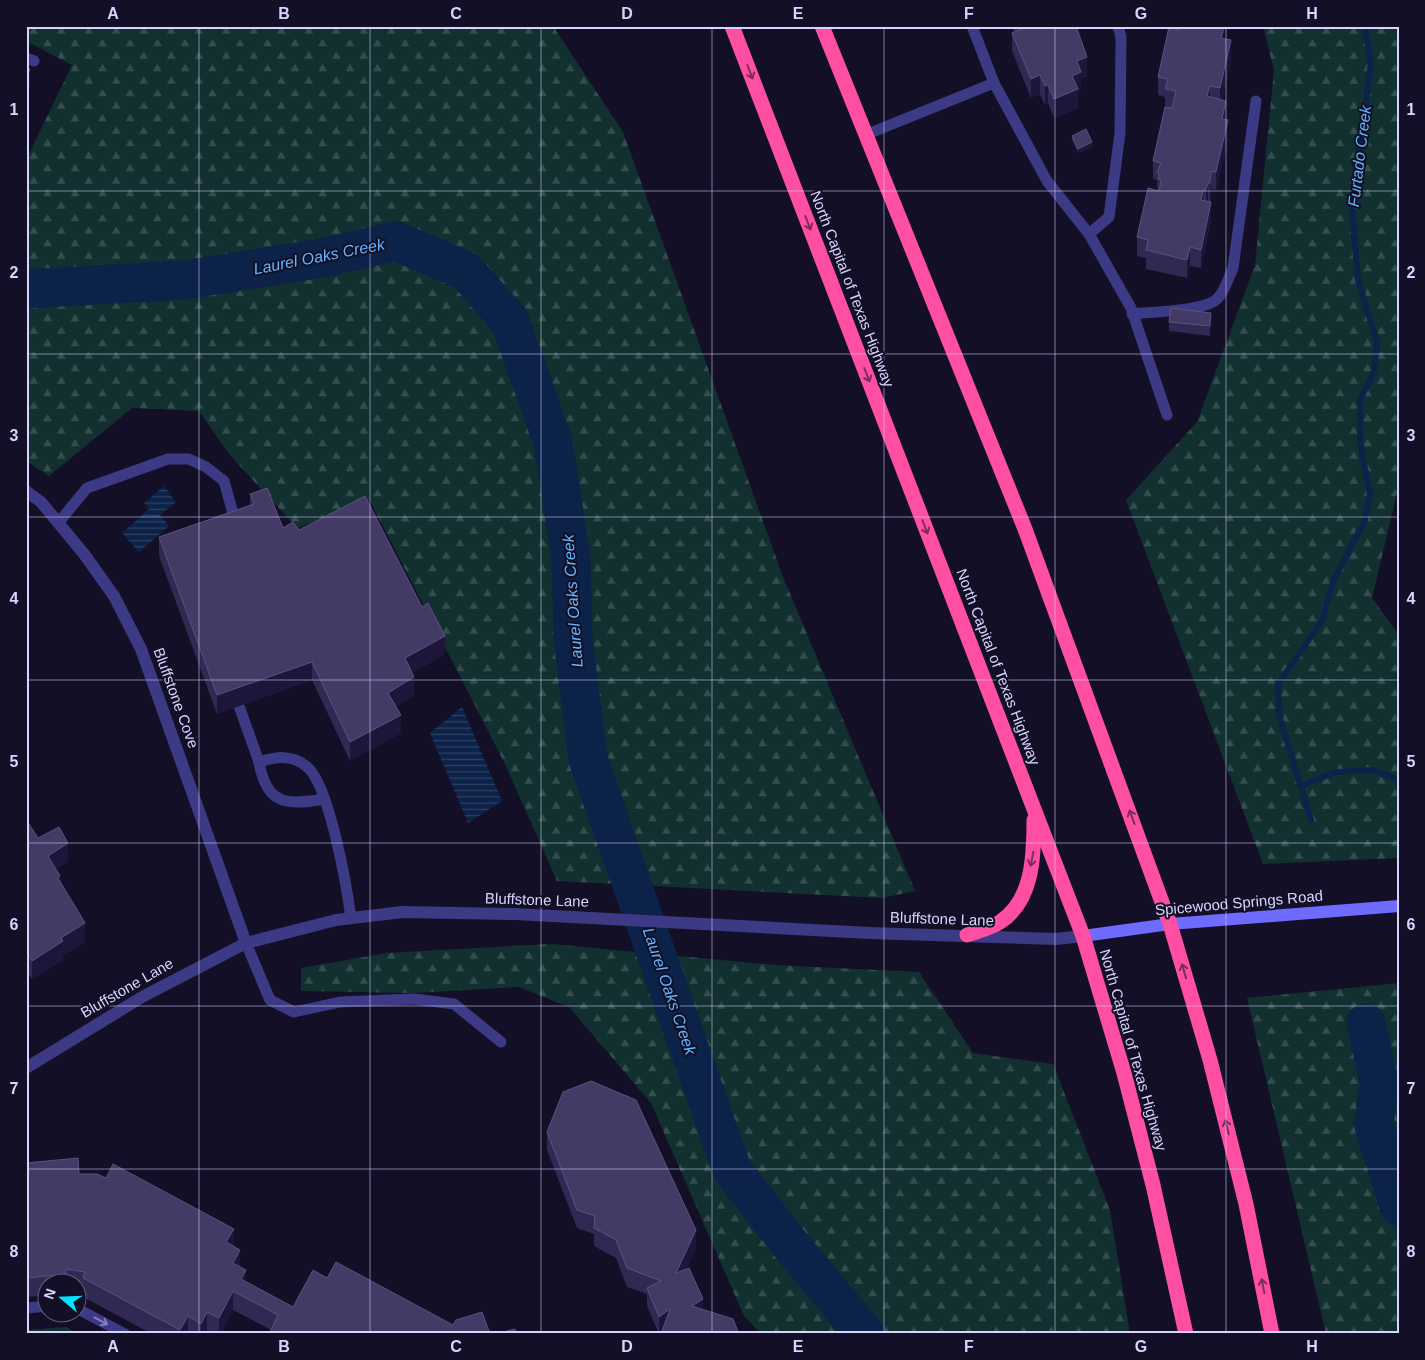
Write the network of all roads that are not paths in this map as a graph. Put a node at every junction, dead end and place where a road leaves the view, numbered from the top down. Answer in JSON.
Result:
{"nodes":[{"id":1,"x":732,"y":26,"type":"edge"},
{"id":2,"x":822,"y":26,"type":"edge"},
{"id":3,"x":972,"y":26,"type":"edge"},
{"id":4,"x":1118,"y":26,"type":"edge"},
{"id":5,"x":994,"y":83,"type":"junction"},
{"id":6,"x":1256,"y":101,"type":"dead end"},
{"id":7,"x":865,"y":134,"type":"junction"},
{"id":8,"x":1089,"y":234,"type":"junction"},
{"id":9,"x":1132,"y":314,"type":"junction"},
{"id":10,"x":1167,"y":415,"type":"dead end"},
{"id":11,"x":26,"y":491,"type":"edge"},
{"id":12,"x":59,"y":522,"type":"junction"},
{"id":13,"x":237,"y":528,"type":"edge"},
{"id":14,"x":239,"y":706,"type":"edge"},
{"id":15,"x":259,"y":762,"type":"junction"},
{"id":16,"x":324,"y":799,"type":"junction"},
{"id":17,"x":1035,"y":811,"type":"junction"},
{"id":18,"x":1399,"y":906,"type":"edge"},
{"id":19,"x":352,"y":918,"type":"junction"},
{"id":20,"x":1170,"y":924,"type":"junction"},
{"id":21,"x":967,"y":936,"type":"junction"},
{"id":22,"x":1083,"y":936,"type":"junction"},
{"id":23,"x":246,"y":943,"type":"junction"},
{"id":24,"x":501,"y":1042,"type":"dead end"},
{"id":25,"x":26,"y":1068,"type":"edge"},
{"id":26,"x":88,"y":1314,"type":"edge"},
{"id":27,"x":125,"y":1334,"type":"edge"},
{"id":28,"x":1186,"y":1334,"type":"edge"},
{"id":29,"x":1272,"y":1334,"type":"edge"}],
"edges":[{"from":1,"to":17,"type":"highway","name":"North Capital of Texas Highway","one_way":true},
{"from":2,"to":7,"type":"highway"},
{"from":3,"to":5,"type":"lane"},
{"from":4,"to":8,"type":"lane"},
{"from":5,"to":7,"type":"lane"},
{"from":5,"to":8,"type":"lane"},
{"from":6,"to":9,"type":"lane"},
{"from":20,"to":7,"type":"highway","one_way":true},
{"from":8,"to":9,"type":"lane"},
{"from":9,"to":10,"type":"lane"},
{"from":11,"to":12,"type":"street","name":"Bluffstone Cove"},
{"from":12,"to":13,"type":"lane"},
{"from":12,"to":23,"type":"street","name":"Bluffstone Cove"},
{"from":14,"to":15,"type":"lane"},
{"from":15,"to":16,"type":"lane"},
{"from":15,"to":16,"type":"lane"},
{"from":16,"to":19,"type":"lane"},
{"from":17,"to":21,"type":"highway","one_way":true},
{"from":17,"to":22,"type":"highway","name":"North Capital of Texas Highway"},
{"from":18,"to":20,"type":"main road","name":"Spicewood Springs Road"},
{"from":19,"to":21,"type":"street","name":"Bluffstone Lane"},
{"from":19,"to":23,"type":"street","name":"Bluffstone Lane"},
{"from":20,"to":22,"type":"main road","name":"Spicewood Springs Road"},
{"from":29,"to":20,"type":"highway","one_way":true},
{"from":21,"to":22,"type":"street","name":"Bluffstone Lane"},
{"from":22,"to":28,"type":"highway","name":"North Capital of Texas Highway"},
{"from":23,"to":24,"type":"lane"},
{"from":23,"to":25,"type":"street","name":"Bluffstone Lane"},
{"from":26,"to":27,"type":"lane","one_way":true}]}
